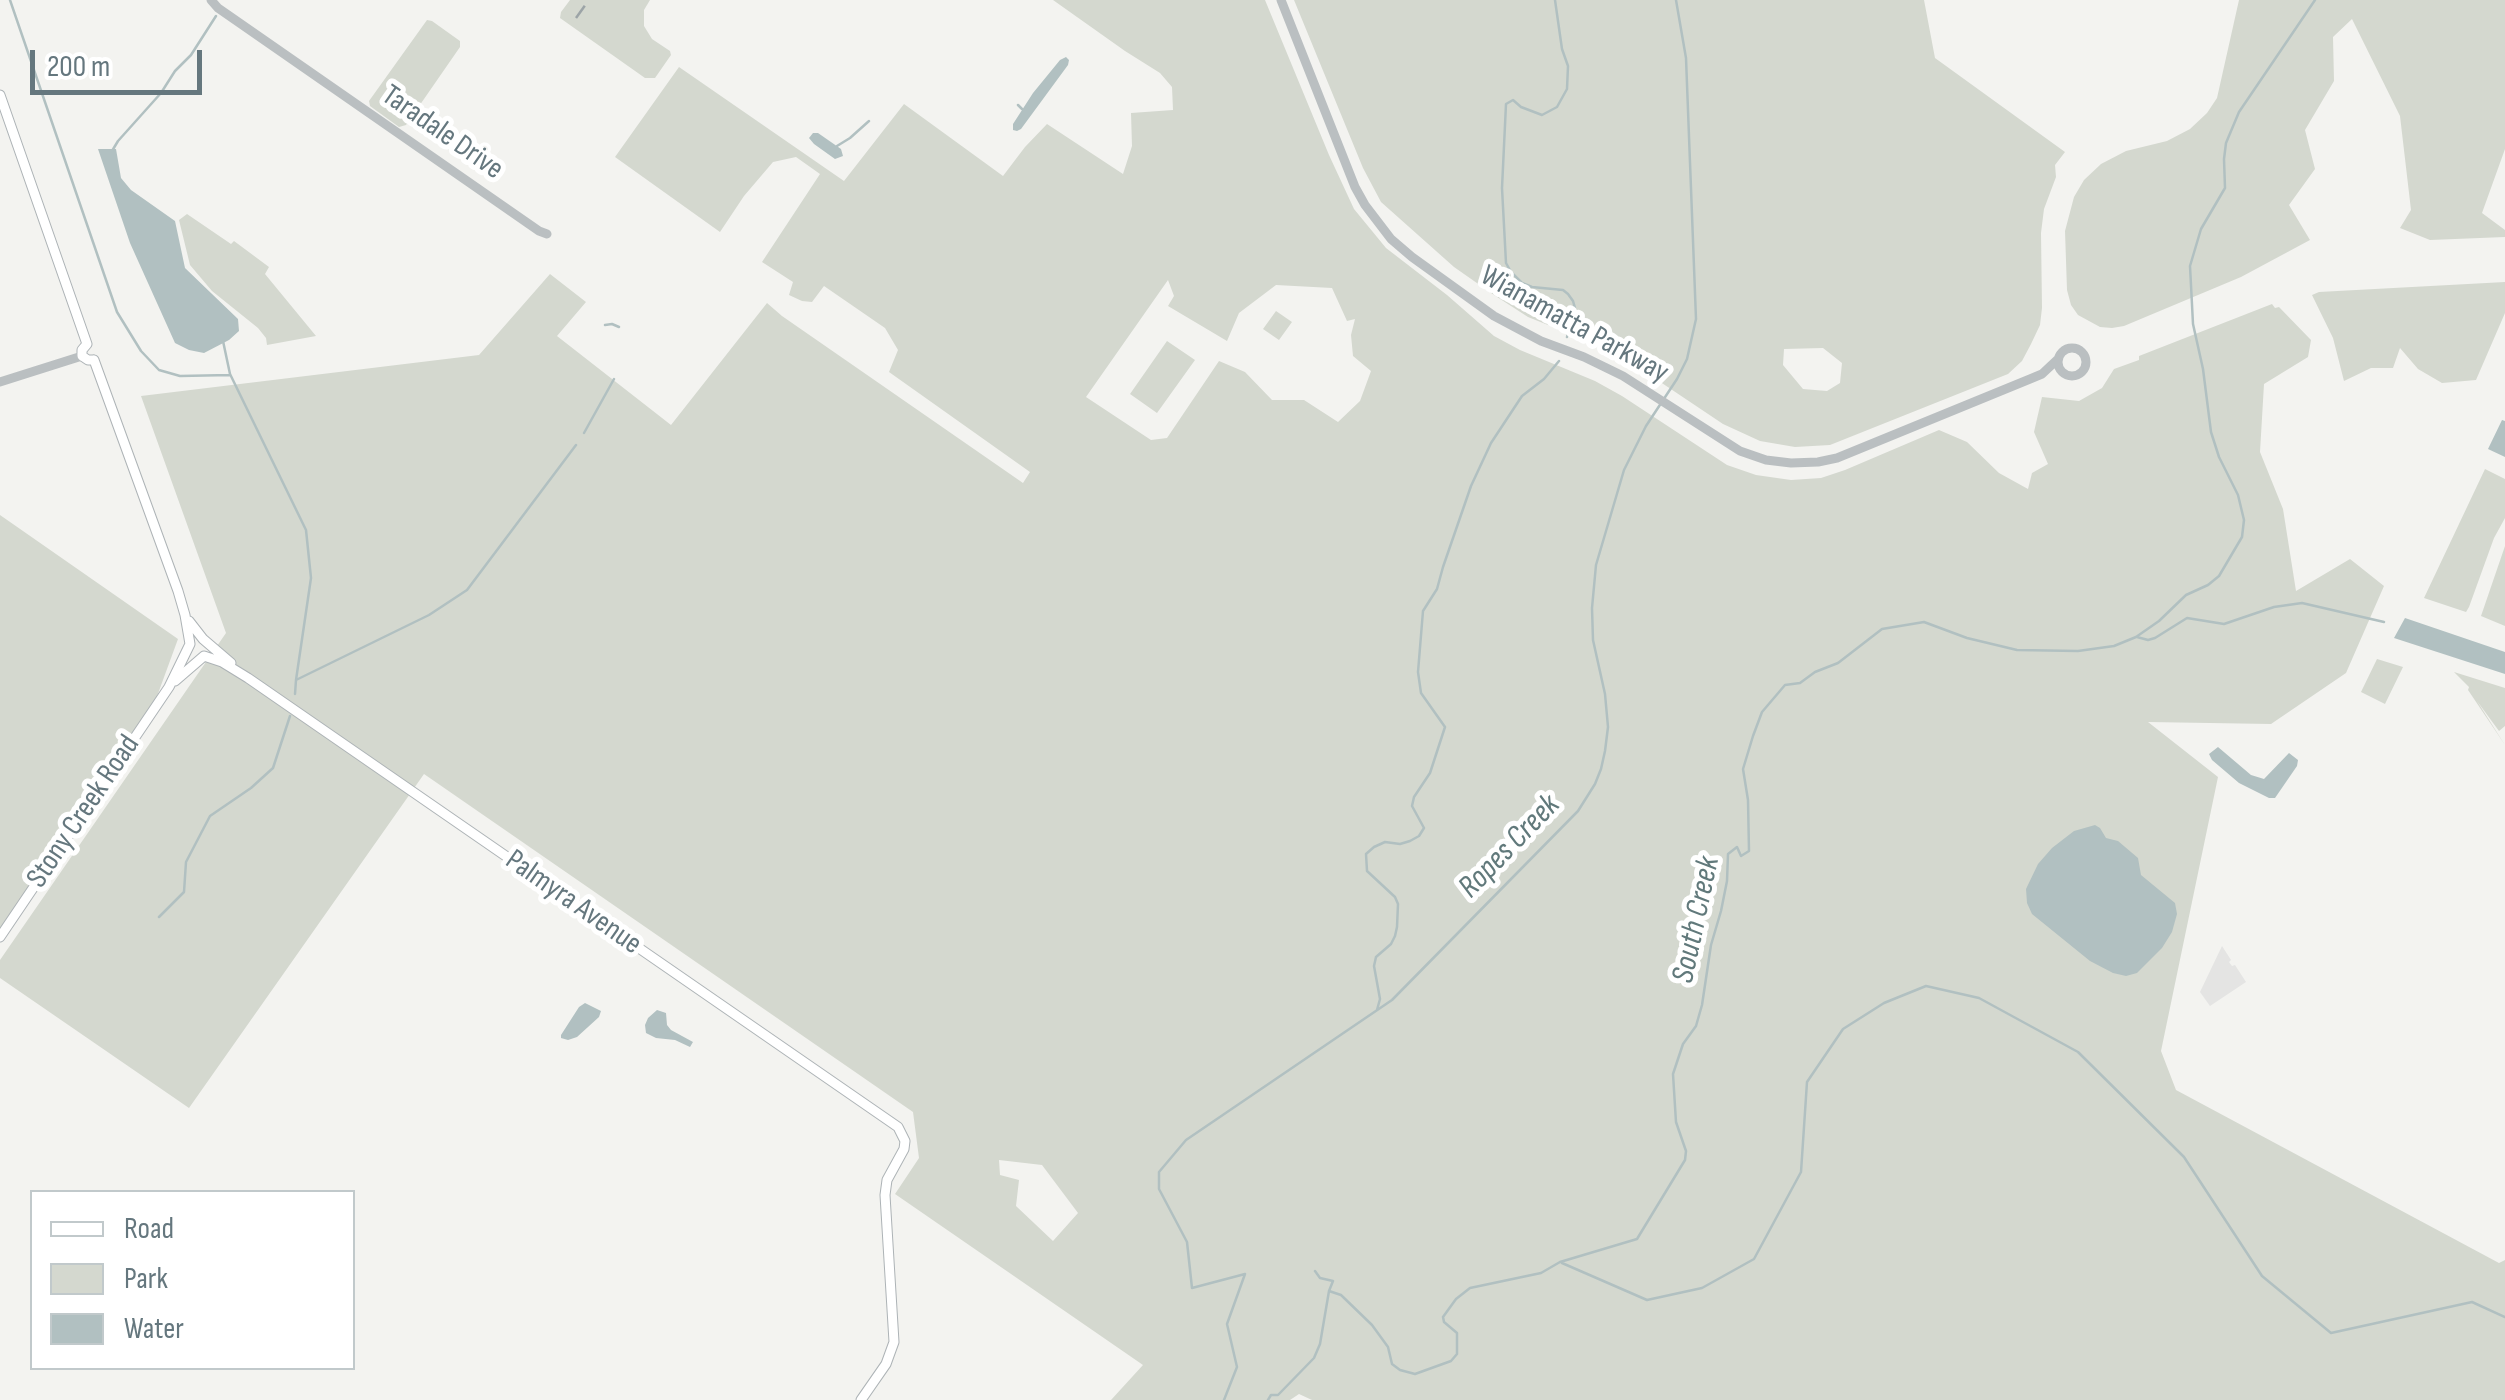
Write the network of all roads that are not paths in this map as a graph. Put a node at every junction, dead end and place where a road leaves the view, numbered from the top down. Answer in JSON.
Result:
{"nodes":[{"id":1,"x":211,"y":0,"type":"edge"},
{"id":2,"x":1281,"y":0,"type":"edge"},
{"id":3,"x":0,"y":95,"type":"edge"},
{"id":4,"x":547,"y":234,"type":"dead end"},
{"id":5,"x":94,"y":351,"type":"junction"},
{"id":6,"x":82,"y":356,"type":"joint"},
{"id":7,"x":2058,"y":359,"type":"junction"},
{"id":8,"x":2064,"y":373,"type":"junction"},
{"id":9,"x":2042,"y":374,"type":"junction"},
{"id":10,"x":0,"y":382,"type":"edge"},
{"id":11,"x":185,"y":615,"type":"junction"},
{"id":12,"x":205,"y":641,"type":"junction"},
{"id":13,"x":190,"y":645,"type":"junction"},
{"id":14,"x":202,"y":657,"type":"junction"},
{"id":15,"x":248,"y":678,"type":"junction"},
{"id":16,"x":169,"y":686,"type":"junction"},
{"id":17,"x":0,"y":937,"type":"edge"},
{"id":18,"x":862,"y":1400,"type":"edge"}],
"edges":[{"from":1,"to":4,"type":"street","name":"Taradale Drive"},
{"from":2,"to":9,"type":"street","name":"Wianamatta Parkway"},
{"from":3,"to":5,"type":"main road","name":"Palmyra Avenue"},
{"from":5,"to":6,"type":"main road"},
{"from":5,"to":11,"type":"main road","name":"Palmyra Avenue"},
{"from":6,"to":10,"type":"street"},
{"from":7,"to":8,"type":"street"},
{"from":7,"to":8,"type":"street"},
{"from":7,"to":9,"type":"street","name":"Wianamatta Parkway"},
{"from":8,"to":9,"type":"street","name":"Wianamatta Parkway"},
{"from":11,"to":12,"type":"main road","name":"Palmyra Avenue"},
{"from":11,"to":13,"type":"main road","name":"Palmyra Avenue"},
{"from":12,"to":13,"type":"main road"},
{"from":12,"to":14,"type":"main road"},
{"from":12,"to":15,"type":"main road","name":"Palmyra Avenue"},
{"from":13,"to":14,"type":"main road"},
{"from":13,"to":16,"type":"main road","name":"Stony Creek Road"},
{"from":14,"to":15,"type":"main road","name":"Palmyra Avenue"},
{"from":14,"to":16,"type":"main road","name":"Stony Creek Road"},
{"from":15,"to":18,"type":"main road","name":"Palmyra Avenue"},
{"from":16,"to":17,"type":"main road","name":"Stony Creek Road"}]}
